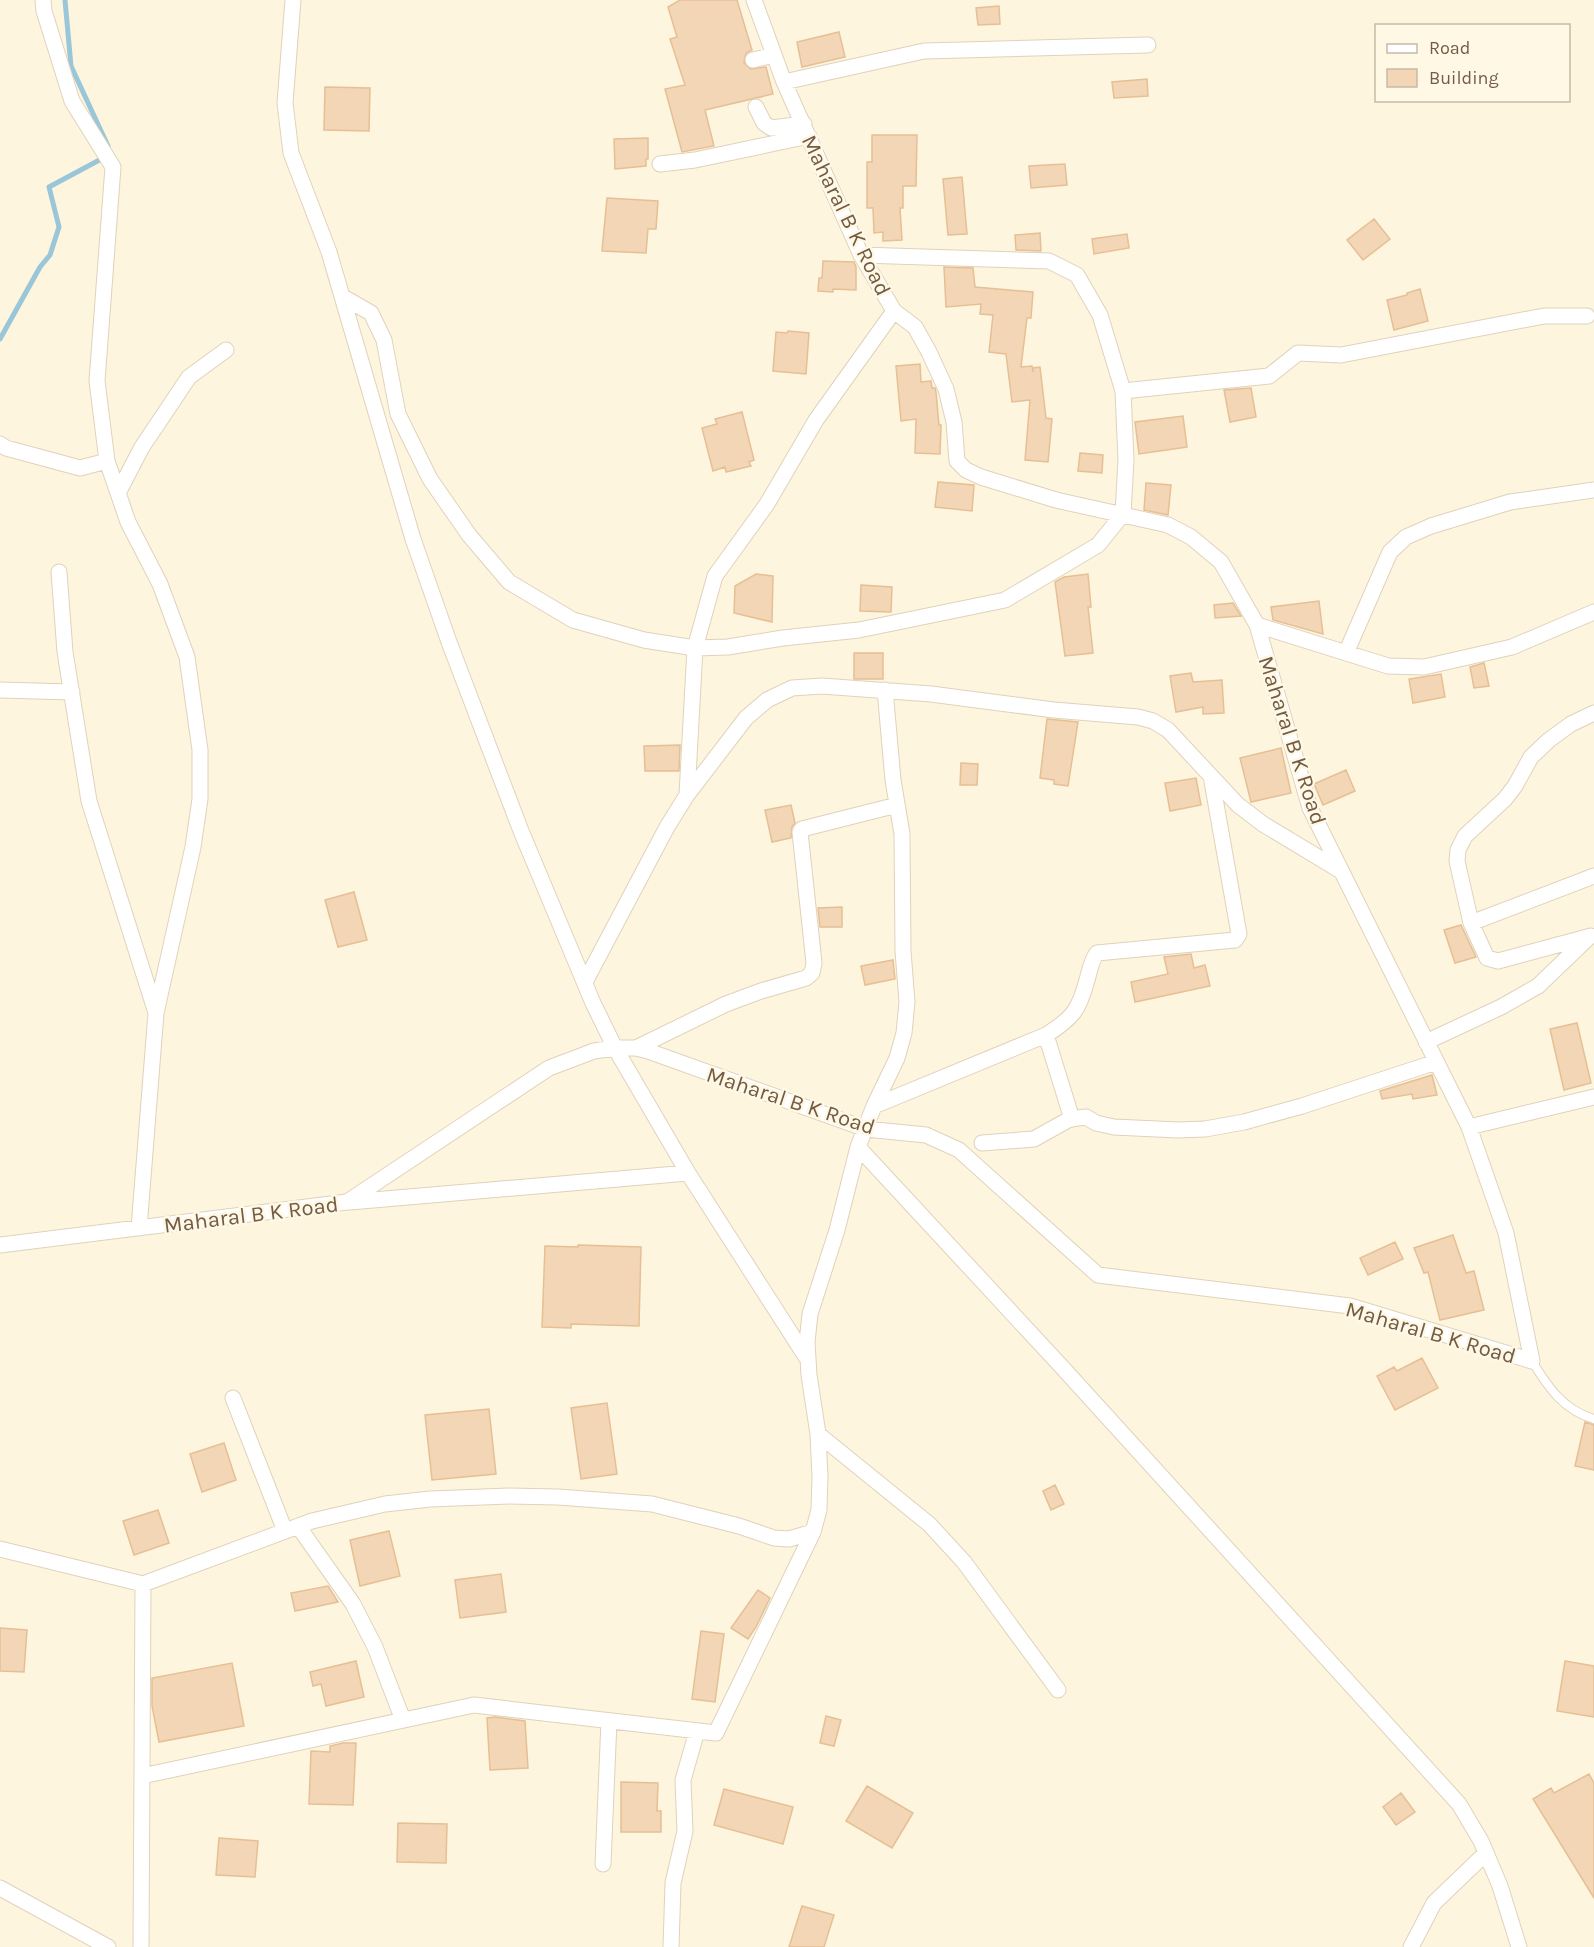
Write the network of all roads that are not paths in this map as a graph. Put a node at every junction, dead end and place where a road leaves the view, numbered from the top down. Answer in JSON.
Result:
{"nodes":[{"id":1,"x":43,"y":0,"type":"edge"},
{"id":2,"x":293,"y":0,"type":"edge"},
{"id":3,"x":754,"y":0,"type":"edge"},
{"id":4,"x":1148,"y":45,"type":"dead end"},
{"id":5,"x":774,"y":55,"type":"junction"},
{"id":6,"x":753,"y":60,"type":"dead end"},
{"id":7,"x":784,"y":82,"type":"junction"},
{"id":8,"x":756,"y":107,"type":"dead end"},
{"id":9,"x":807,"y":130,"type":"junction"},
{"id":10,"x":660,"y":164,"type":"dead end"},
{"id":11,"x":861,"y":255,"type":"junction"},
{"id":12,"x":343,"y":297,"type":"junction"},
{"id":13,"x":894,"y":311,"type":"junction"},
{"id":14,"x":1587,"y":316,"type":"dead end"},
{"id":15,"x":226,"y":350,"type":"dead end"},
{"id":16,"x":1123,"y":391,"type":"junction"},
{"id":17,"x":0,"y":444,"type":"edge"},
{"id":18,"x":107,"y":461,"type":"junction"},
{"id":19,"x":1594,"y":490,"type":"edge"},
{"id":20,"x":118,"y":493,"type":"junction"},
{"id":21,"x":1123,"y":514,"type":"junction"},
{"id":22,"x":58,"y":572,"type":"dead end"},
{"id":23,"x":1594,"y":612,"type":"edge"},
{"id":24,"x":1257,"y":625,"type":"junction"},
{"id":25,"x":695,"y":648,"type":"junction"},
{"id":26,"x":1346,"y":653,"type":"junction"},
{"id":27,"x":0,"y":690,"type":"edge"},
{"id":28,"x":885,"y":690,"type":"junction"},
{"id":29,"x":72,"y":692,"type":"junction"},
{"id":30,"x":1594,"y":713,"type":"edge"},
{"id":31,"x":1211,"y":776,"type":"junction"},
{"id":32,"x":687,"y":795,"type":"junction"},
{"id":33,"x":897,"y":806,"type":"junction"},
{"id":34,"x":1341,"y":871,"type":"junction"},
{"id":35,"x":1594,"y":876,"type":"edge"},
{"id":36,"x":1471,"y":923,"type":"junction"},
{"id":37,"x":1592,"y":936,"type":"edge"},
{"id":38,"x":585,"y":982,"type":"junction"},
{"id":39,"x":156,"y":1013,"type":"junction"},
{"id":40,"x":1046,"y":1035,"type":"junction"},
{"id":41,"x":1426,"y":1042,"type":"junction"},
{"id":42,"x":615,"y":1048,"type":"junction"},
{"id":43,"x":636,"y":1048,"type":"junction"},
{"id":44,"x":1436,"y":1062,"type":"junction"},
{"id":45,"x":1594,"y":1097,"type":"edge"},
{"id":46,"x":874,"y":1106,"type":"junction"},
{"id":47,"x":1072,"y":1119,"type":"junction"},
{"id":48,"x":1469,"y":1127,"type":"junction"},
{"id":49,"x":866,"y":1129,"type":"junction"},
{"id":50,"x":982,"y":1143,"type":"dead end"},
{"id":51,"x":858,"y":1147,"type":"junction"},
{"id":52,"x":688,"y":1173,"type":"junction"},
{"id":53,"x":347,"y":1203,"type":"junction"},
{"id":54,"x":139,"y":1228,"type":"junction"},
{"id":55,"x":0,"y":1245,"type":"edge"},
{"id":56,"x":808,"y":1359,"type":"junction"},
{"id":57,"x":1532,"y":1361,"type":"junction"},
{"id":58,"x":233,"y":1398,"type":"dead end"},
{"id":59,"x":1594,"y":1419,"type":"edge"},
{"id":60,"x":818,"y":1434,"type":"junction"},
{"id":61,"x":291,"y":1528,"type":"junction"},
{"id":62,"x":813,"y":1532,"type":"junction"},
{"id":63,"x":0,"y":1549,"type":"edge"},
{"id":64,"x":143,"y":1584,"type":"junction"},
{"id":65,"x":1058,"y":1690,"type":"dead end"},
{"id":66,"x":404,"y":1720,"type":"junction"},
{"id":67,"x":609,"y":1721,"type":"junction"},
{"id":68,"x":697,"y":1731,"type":"junction"},
{"id":69,"x":142,"y":1776,"type":"junction"},
{"id":70,"x":1486,"y":1853,"type":"junction"},
{"id":71,"x":603,"y":1864,"type":"dead end"},
{"id":72,"x":0,"y":1888,"type":"edge"},
{"id":73,"x":108,"y":1947,"type":"edge"},
{"id":74,"x":141,"y":1947,"type":"edge"},
{"id":75,"x":671,"y":1947,"type":"edge"},
{"id":76,"x":1411,"y":1947,"type":"edge"},
{"id":77,"x":1519,"y":1947,"type":"edge"}],
"edges":[{"from":1,"to":18,"type":"street"},
{"from":2,"to":12,"type":"street"},
{"from":3,"to":5,"type":"street","name":"Maharal B K Road"},
{"from":4,"to":7,"type":"street"},
{"from":5,"to":6,"type":"street"},
{"from":5,"to":7,"type":"street","name":"Maharal B K Road"},
{"from":7,"to":9,"type":"street","name":"Maharal B K Road"},
{"from":8,"to":9,"type":"street"},
{"from":9,"to":10,"type":"street"},
{"from":9,"to":11,"type":"street","name":"Maharal B K Road"},
{"from":11,"to":13,"type":"street","name":"Maharal B K Road"},
{"from":11,"to":16,"type":"street"},
{"from":12,"to":25,"type":"street"},
{"from":12,"to":38,"type":"street"},
{"from":13,"to":21,"type":"street","name":"Maharal B K Road"},
{"from":13,"to":25,"type":"street"},
{"from":14,"to":16,"type":"street"},
{"from":15,"to":20,"type":"street"},
{"from":16,"to":21,"type":"street"},
{"from":17,"to":18,"type":"street"},
{"from":18,"to":20,"type":"street"},
{"from":19,"to":26,"type":"street"},
{"from":20,"to":39,"type":"street"},
{"from":21,"to":24,"type":"street","name":"Maharal B K Road"},
{"from":21,"to":25,"type":"street"},
{"from":22,"to":29,"type":"street"},
{"from":23,"to":26,"type":"street"},
{"from":24,"to":26,"type":"street"},
{"from":24,"to":34,"type":"street","name":"Maharal B K Road"},
{"from":25,"to":32,"type":"street"},
{"from":27,"to":29,"type":"street"},
{"from":28,"to":31,"type":"street"},
{"from":28,"to":32,"type":"street"},
{"from":28,"to":33,"type":"street"},
{"from":29,"to":39,"type":"street"},
{"from":30,"to":36,"type":"street"},
{"from":31,"to":34,"type":"street"},
{"from":31,"to":40,"type":"street"},
{"from":32,"to":38,"type":"street"},
{"from":33,"to":43,"type":"street"},
{"from":33,"to":46,"type":"street"},
{"from":34,"to":41,"type":"street","name":"Maharal B K Road"},
{"from":35,"to":36,"type":"street"},
{"from":36,"to":37,"type":"street"},
{"from":37,"to":41,"type":"street"},
{"from":38,"to":42,"type":"street"},
{"from":39,"to":54,"type":"street"},
{"from":40,"to":46,"type":"street"},
{"from":40,"to":47,"type":"street"},
{"from":41,"to":44,"type":"street","name":"Maharal B K Road"},
{"from":42,"to":43,"type":"street","name":"Maharal B K Road"},
{"from":42,"to":52,"type":"street"},
{"from":42,"to":53,"type":"street","name":"Maharal B K Road"},
{"from":43,"to":49,"type":"street","name":"Maharal B K Road"},
{"from":44,"to":47,"type":"street"},
{"from":44,"to":48,"type":"street","name":"Maharal B K Road"},
{"from":45,"to":48,"type":"street"},
{"from":46,"to":49,"type":"street"},
{"from":47,"to":50,"type":"street"},
{"from":48,"to":57,"type":"street","name":"Maharal B K Road"},
{"from":49,"to":51,"type":"street"},
{"from":49,"to":57,"type":"street","name":"Maharal B K Road"},
{"from":51,"to":56,"type":"street"},
{"from":51,"to":70,"type":"street"},
{"from":52,"to":53,"type":"street"},
{"from":52,"to":56,"type":"street"},
{"from":53,"to":54,"type":"street","name":"Maharal B K Road"},
{"from":54,"to":55,"type":"street","name":"Maharal B K Road"},
{"from":56,"to":60,"type":"street"},
{"from":57,"to":59,"type":"lane"},
{"from":58,"to":61,"type":"street"},
{"from":60,"to":62,"type":"street"},
{"from":60,"to":65,"type":"street"},
{"from":61,"to":62,"type":"street"},
{"from":61,"to":64,"type":"street"},
{"from":61,"to":66,"type":"street"},
{"from":62,"to":68,"type":"street"},
{"from":63,"to":64,"type":"street"},
{"from":64,"to":69,"type":"street"},
{"from":66,"to":67,"type":"street"},
{"from":66,"to":69,"type":"street"},
{"from":67,"to":68,"type":"street"},
{"from":67,"to":71,"type":"street"},
{"from":68,"to":75,"type":"street"},
{"from":69,"to":74,"type":"street"},
{"from":70,"to":76,"type":"street"},
{"from":70,"to":77,"type":"street"},
{"from":72,"to":73,"type":"street"}]}
